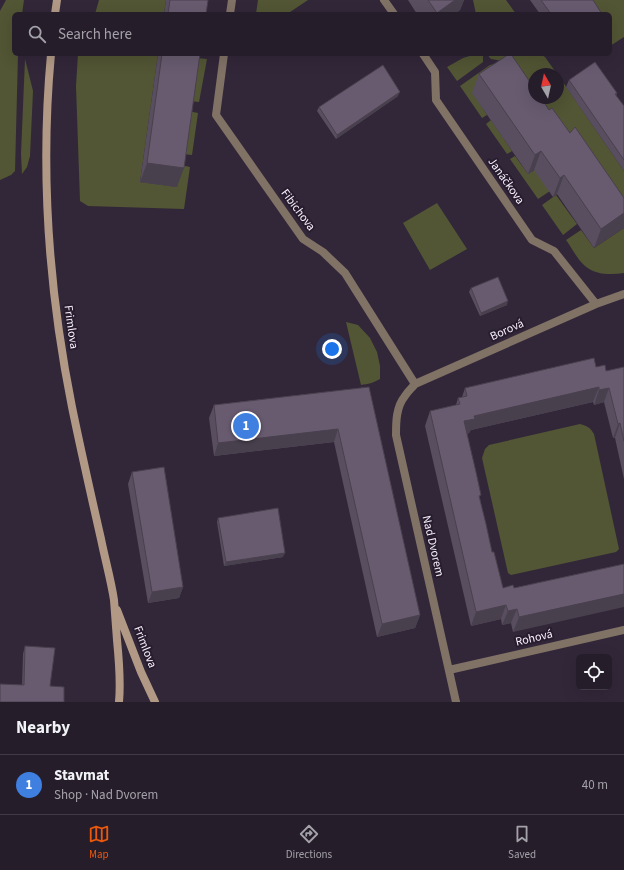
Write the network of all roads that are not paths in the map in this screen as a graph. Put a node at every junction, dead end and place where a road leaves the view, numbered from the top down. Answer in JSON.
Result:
{"nodes":[{"id":1,"x":57,"y":0,"type":"edge"},
{"id":2,"x":232,"y":0,"type":"edge"},
{"id":3,"x":384,"y":0,"type":"edge"},
{"id":4,"x":56,"y":12,"type":"edge"},
{"id":5,"x":230,"y":12,"type":"edge"},
{"id":6,"x":393,"y":12,"type":"edge"},
{"id":7,"x":51,"y":56,"type":"edge"},
{"id":8,"x":224,"y":56,"type":"edge"},
{"id":9,"x":424,"y":56,"type":"edge"},
{"id":10,"x":624,"y":294,"type":"edge"},
{"id":11,"x":596,"y":304,"type":"junction"},
{"id":12,"x":415,"y":384,"type":"junction"},
{"id":13,"x":404,"y":396,"type":"joint"},
{"id":14,"x":114,"y":600,"type":"junction"},
{"id":15,"x":624,"y":630,"type":"edge"},
{"id":16,"x":449,"y":670,"type":"junction"},
{"id":17,"x":120,"y":702,"type":"edge"},
{"id":18,"x":155,"y":702,"type":"edge"},
{"id":19,"x":456,"y":702,"type":"edge"}],
"edges":[{"from":1,"to":4,"type":"main road"},
{"from":2,"to":5,"type":"street"},
{"from":3,"to":6,"type":"street"},
{"from":7,"to":14,"type":"main road","name":"Frimlova"},
{"from":8,"to":12,"type":"street","name":"Fibichova"},
{"from":9,"to":11,"type":"street","name":"Janáčkova"},
{"from":10,"to":11,"type":"street","name":"Borová"},
{"from":11,"to":12,"type":"street","name":"Borová"},
{"from":12,"to":13,"type":"street","name":"Borová"},
{"from":13,"to":16,"type":"street","name":"Nad Dvorem"},
{"from":14,"to":17,"type":"main road","name":"Frimlova"},
{"from":14,"to":18,"type":"main road","name":"Frimlova"},
{"from":15,"to":16,"type":"street","name":"Rohová"},
{"from":16,"to":19,"type":"street","name":"Nad Dvorem"}]}
